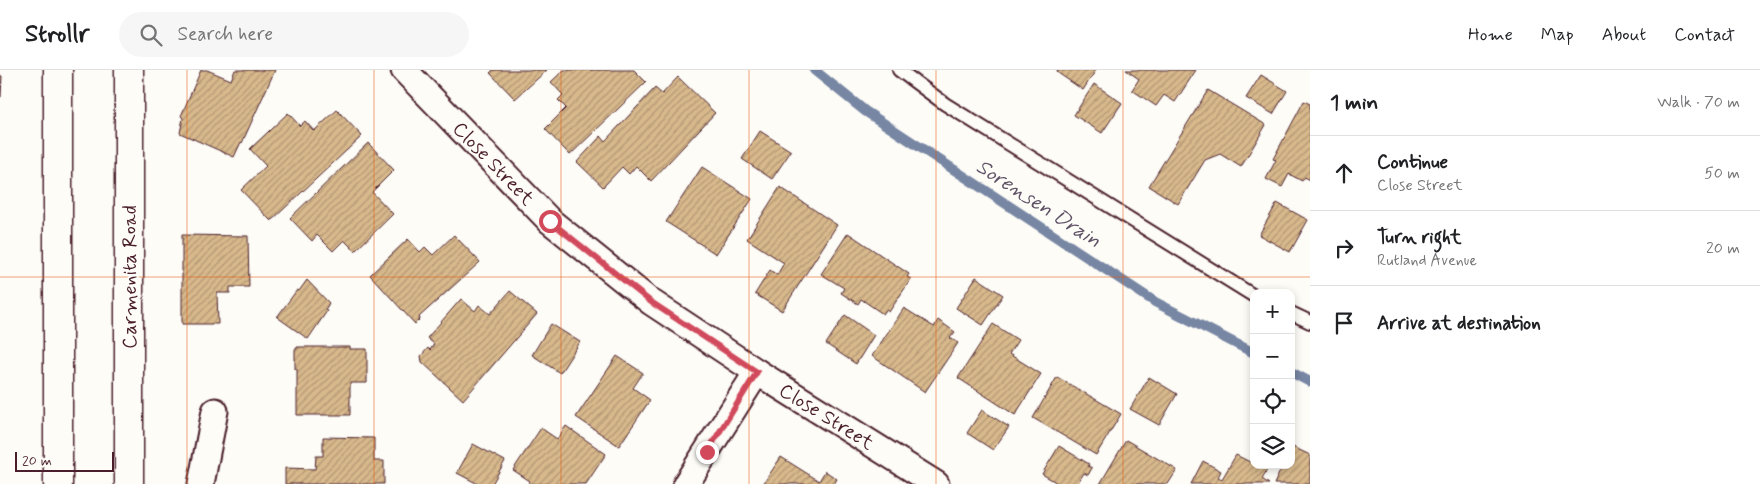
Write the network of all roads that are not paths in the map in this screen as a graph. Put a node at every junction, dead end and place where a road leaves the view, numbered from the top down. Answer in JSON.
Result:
{"nodes":[{"id":1,"x":58,"y":70,"type":"edge"},
{"id":2,"x":129,"y":70,"type":"edge"},
{"id":3,"x":404,"y":70,"type":"edge"},
{"id":4,"x":899,"y":70,"type":"edge"},
{"id":5,"x":1250,"y":294,"type":"edge"},
{"id":6,"x":1295,"y":315,"type":"edge"},
{"id":7,"x":1310,"y":322,"type":"edge"},
{"id":8,"x":757,"y":372,"type":"junction"},
{"id":9,"x":215,"y":411,"type":"dead end"},
{"id":10,"x":58,"y":484,"type":"edge"},
{"id":11,"x":129,"y":484,"type":"edge"},
{"id":12,"x":201,"y":484,"type":"edge"},
{"id":13,"x":686,"y":484,"type":"edge"},
{"id":14,"x":936,"y":484,"type":"edge"}],
"edges":[{"from":1,"to":10,"type":"main road"},
{"from":2,"to":11,"type":"main road","name":"Carmenita Road"},
{"from":3,"to":8,"type":"street","name":"Close Street"},
{"from":4,"to":5,"type":"lane"},
{"from":6,"to":7,"type":"lane"},
{"from":8,"to":13,"type":"street"},
{"from":8,"to":14,"type":"street","name":"Close Street"},
{"from":9,"to":12,"type":"street"}]}
